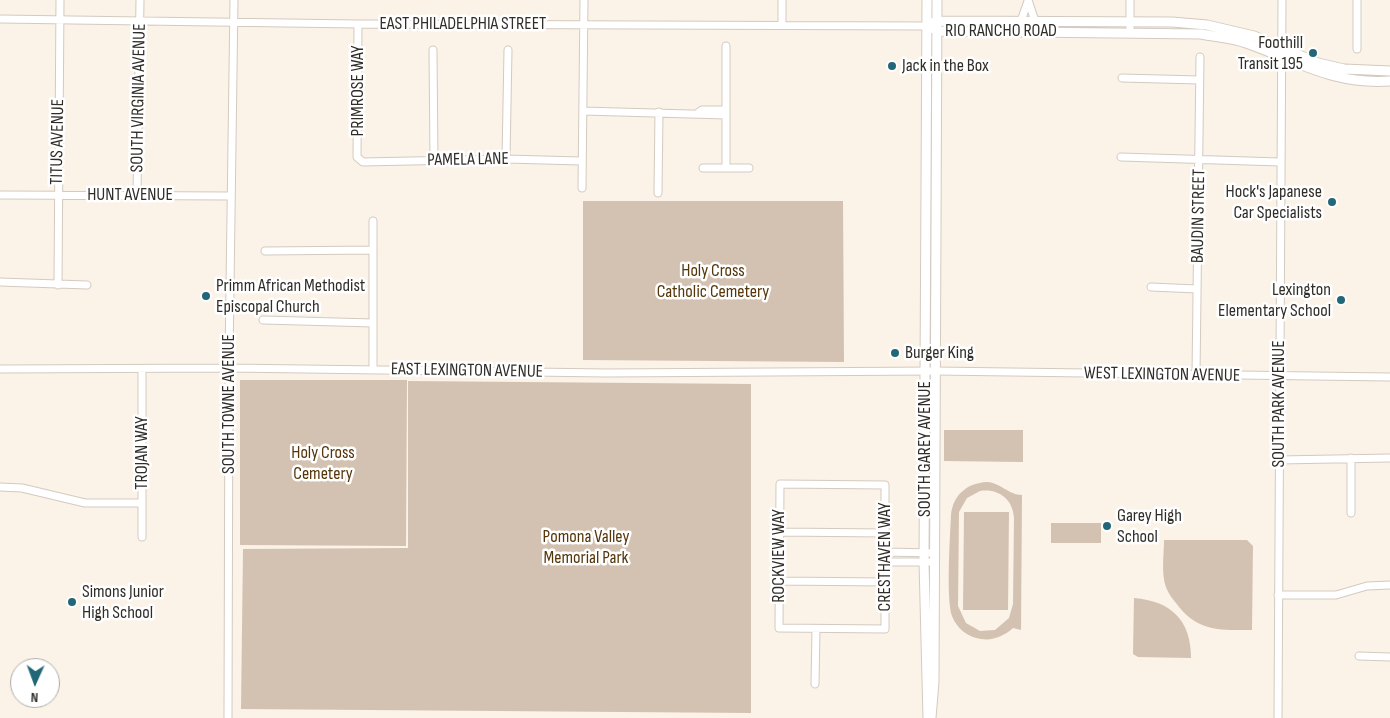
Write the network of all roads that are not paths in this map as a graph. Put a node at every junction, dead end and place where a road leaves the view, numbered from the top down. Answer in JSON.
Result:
{"nodes":[{"id":1,"x":60,"y":0,"type":"edge"},
{"id":2,"x":140,"y":0,"type":"edge"},
{"id":3,"x":234,"y":0,"type":"edge"},
{"id":4,"x":584,"y":0,"type":"edge"},
{"id":5,"x":782,"y":0,"type":"edge"},
{"id":6,"x":927,"y":0,"type":"edge"},
{"id":7,"x":937,"y":0,"type":"edge"},
{"id":8,"x":1028,"y":0,"type":"edge"},
{"id":9,"x":1130,"y":0,"type":"edge"},
{"id":10,"x":1282,"y":0,"type":"edge"},
{"id":11,"x":1357,"y":0,"type":"edge"},
{"id":12,"x":0,"y":18,"type":"edge"},
{"id":13,"x":60,"y":20,"type":"junction"},
{"id":14,"x":1035,"y":20,"type":"junction"},
{"id":15,"x":140,"y":21,"type":"junction"},
{"id":16,"x":937,"y":21,"type":"junction"},
{"id":17,"x":1021,"y":21,"type":"junction"},
{"id":18,"x":1054,"y":21,"type":"junction"},
{"id":19,"x":1092,"y":21,"type":"junction"},
{"id":20,"x":234,"y":22,"type":"junction"},
{"id":21,"x":1130,"y":22,"type":"junction"},
{"id":22,"x":584,"y":23,"type":"junction"},
{"id":23,"x":358,"y":24,"type":"junction"},
{"id":24,"x":782,"y":24,"type":"junction"},
{"id":25,"x":927,"y":26,"type":"junction"},
{"id":26,"x":937,"y":31,"type":"junction"},
{"id":27,"x":1025,"y":31,"type":"junction"},
{"id":28,"x":1092,"y":31,"type":"junction"},
{"id":29,"x":1130,"y":32,"type":"junction"},
{"id":30,"x":726,"y":46,"type":"dead end"},
{"id":31,"x":1282,"y":48,"type":"junction"},
{"id":32,"x":433,"y":50,"type":"dead end"},
{"id":33,"x":508,"y":50,"type":"dead end"},
{"id":34,"x":1356,"y":50,"type":"dead end"},
{"id":35,"x":1200,"y":57,"type":"dead end"},
{"id":36,"x":1282,"y":59,"type":"junction"},
{"id":37,"x":1362,"y":70,"type":"junction"},
{"id":38,"x":1390,"y":70,"type":"edge"},
{"id":39,"x":1122,"y":78,"type":"dead end"},
{"id":40,"x":1199,"y":80,"type":"junction"},
{"id":41,"x":1361,"y":80,"type":"junction"},
{"id":42,"x":1390,"y":80,"type":"edge"},
{"id":43,"x":583,"y":111,"type":"junction"},
{"id":44,"x":659,"y":112,"type":"junction"},
{"id":45,"x":726,"y":112,"type":"junction"},
{"id":46,"x":931,"y":150,"type":"junction"},
{"id":47,"x":358,"y":157,"type":"joint"},
{"id":48,"x":1121,"y":158,"type":"dead end"},
{"id":49,"x":506,"y":159,"type":"junction"},
{"id":50,"x":1200,"y":159,"type":"junction"},
{"id":51,"x":434,"y":160,"type":"junction"},
{"id":52,"x":581,"y":161,"type":"junction"},
{"id":53,"x":1280,"y":162,"type":"junction"},
{"id":54,"x":703,"y":168,"type":"dead end"},
{"id":55,"x":726,"y":168,"type":"junction"},
{"id":56,"x":749,"y":168,"type":"dead end"},
{"id":57,"x":582,"y":188,"type":"dead end"},
{"id":58,"x":658,"y":193,"type":"dead end"},
{"id":59,"x":0,"y":195,"type":"edge"},
{"id":60,"x":137,"y":195,"type":"junction"},
{"id":61,"x":58,"y":196,"type":"junction"},
{"id":62,"x":230,"y":196,"type":"junction"},
{"id":63,"x":373,"y":221,"type":"dead end"},
{"id":64,"x":373,"y":250,"type":"junction"},
{"id":65,"x":264,"y":251,"type":"dead end"},
{"id":66,"x":0,"y":282,"type":"edge"},
{"id":67,"x":58,"y":285,"type":"junction"},
{"id":68,"x":87,"y":285,"type":"dead end"},
{"id":69,"x":1151,"y":287,"type":"dead end"},
{"id":70,"x":1198,"y":289,"type":"junction"},
{"id":71,"x":263,"y":320,"type":"dead end"},
{"id":72,"x":373,"y":323,"type":"junction"},
{"id":73,"x":229,"y":368,"type":"junction"},
{"id":74,"x":0,"y":369,"type":"edge"},
{"id":75,"x":142,"y":370,"type":"junction"},
{"id":76,"x":373,"y":370,"type":"junction"},
{"id":77,"x":930,"y":371,"type":"junction"},
{"id":78,"x":1196,"y":375,"type":"junction"},
{"id":79,"x":1279,"y":376,"type":"junction"},
{"id":80,"x":1390,"y":376,"type":"edge"},
{"id":81,"x":1352,"y":458,"type":"junction"},
{"id":82,"x":1390,"y":458,"type":"edge"},
{"id":83,"x":1279,"y":460,"type":"junction"},
{"id":84,"x":780,"y":484,"type":"joint"},
{"id":85,"x":0,"y":487,"type":"edge"},
{"id":86,"x":141,"y":503,"type":"junction"},
{"id":87,"x":1351,"y":514,"type":"dead end"},
{"id":88,"x":779,"y":532,"type":"junction"},
{"id":89,"x":885,"y":533,"type":"junction"},
{"id":90,"x":142,"y":537,"type":"dead end"},
{"id":91,"x":885,"y":552,"type":"junction"},
{"id":92,"x":929,"y":558,"type":"junction"},
{"id":93,"x":885,"y":562,"type":"junction"},
{"id":94,"x":779,"y":581,"type":"junction"},
{"id":95,"x":885,"y":582,"type":"junction"},
{"id":96,"x":1390,"y":585,"type":"edge"},
{"id":97,"x":1278,"y":595,"type":"junction"},
{"id":98,"x":816,"y":629,"type":"junction"},
{"id":99,"x":1360,"y":656,"type":"dead end"},
{"id":100,"x":1390,"y":657,"type":"edge"},
{"id":101,"x":815,"y":684,"type":"dead end"},
{"id":102,"x":228,"y":718,"type":"edge"},
{"id":103,"x":929,"y":718,"type":"edge"},
{"id":104,"x":1278,"y":718,"type":"edge"}],
"edges":[{"from":1,"to":13,"type":"street","name":"TITUS AVENUE"},
{"from":2,"to":15,"type":"street","name":"SOUTH VIRGINIA AVENUE"},
{"from":3,"to":20,"type":"street","name":"SOUTH TOWNE AVENUE"},
{"from":4,"to":22,"type":"street"},
{"from":5,"to":24,"type":"street"},
{"from":6,"to":25,"type":"main road","name":"SOUTH GAREY AVENUE"},
{"from":7,"to":16,"type":"main road","name":"SOUTH GAREY AVENUE"},
{"from":8,"to":14,"type":"street"},
{"from":8,"to":17,"type":"street"},
{"from":9,"to":21,"type":"street"},
{"from":10,"to":31,"type":"street","name":"SOUTH PARK AVENUE"},
{"from":11,"to":34,"type":"street"},
{"from":12,"to":13,"type":"street","name":"EAST PHILADELPHIA STREET"},
{"from":13,"to":15,"type":"street","name":"EAST PHILADELPHIA STREET"},
{"from":13,"to":61,"type":"street","name":"TITUS AVENUE"},
{"from":14,"to":17,"type":"main road","name":"RIO RANCHO ROAD"},
{"from":14,"to":18,"type":"main road","name":"RIO RANCHO ROAD"},
{"from":15,"to":20,"type":"street","name":"EAST PHILADELPHIA STREET"},
{"from":15,"to":60,"type":"street","name":"SOUTH VIRGINIA AVENUE"},
{"from":16,"to":17,"type":"main road","name":"RIO RANCHO ROAD"},
{"from":16,"to":25,"type":"main road","name":"RIO RANCHO ROAD"},
{"from":16,"to":26,"type":"main road","name":"SOUTH GAREY AVENUE"},
{"from":18,"to":19,"type":"main road","name":"RIO RANCHO ROAD"},
{"from":18,"to":27,"type":"main road"},
{"from":19,"to":21,"type":"main road","name":"RIO RANCHO ROAD"},
{"from":19,"to":28,"type":"main road"},
{"from":20,"to":23,"type":"street","name":"EAST PHILADELPHIA STREET"},
{"from":20,"to":62,"type":"street","name":"SOUTH TOWNE AVENUE"},
{"from":21,"to":29,"type":"street"},
{"from":21,"to":31,"type":"main road","name":"RIO RANCHO ROAD"},
{"from":22,"to":23,"type":"street","name":"EAST PHILADELPHIA STREET"},
{"from":22,"to":24,"type":"street","name":"EAST PHILADELPHIA STREET"},
{"from":22,"to":43,"type":"street"},
{"from":23,"to":47,"type":"street","name":"PRIMROSE WAY"},
{"from":24,"to":25,"type":"street","name":"EAST PHILADELPHIA STREET"},
{"from":25,"to":26,"type":"main road","name":"RIO RANCHO ROAD"},
{"from":25,"to":46,"type":"main road","name":"SOUTH GAREY AVENUE"},
{"from":26,"to":27,"type":"main road","name":"RIO RANCHO ROAD"},
{"from":26,"to":46,"type":"main road","name":"SOUTH GAREY AVENUE"},
{"from":27,"to":28,"type":"main road","name":"RIO RANCHO ROAD"},
{"from":28,"to":29,"type":"main road","name":"RIO RANCHO ROAD"},
{"from":29,"to":36,"type":"main road","name":"RIO RANCHO ROAD"},
{"from":30,"to":45,"type":"street"},
{"from":31,"to":36,"type":"street","name":"SOUTH PARK AVENUE"},
{"from":31,"to":37,"type":"main road","name":"RIO RANCHO ROAD"},
{"from":32,"to":51,"type":"street"},
{"from":33,"to":49,"type":"street"},
{"from":35,"to":40,"type":"street","name":"BAUDIN STREET"},
{"from":36,"to":41,"type":"main road","name":"RIO RANCHO ROAD"},
{"from":36,"to":53,"type":"street","name":"SOUTH PARK AVENUE"},
{"from":37,"to":38,"type":"main road","name":"RIO RANCHO ROAD"},
{"from":37,"to":41,"type":"main road"},
{"from":39,"to":40,"type":"street"},
{"from":40,"to":50,"type":"street","name":"BAUDIN STREET"},
{"from":41,"to":42,"type":"main road","name":"RIO RANCHO ROAD"},
{"from":43,"to":44,"type":"street"},
{"from":43,"to":52,"type":"street"},
{"from":44,"to":45,"type":"street"},
{"from":44,"to":58,"type":"street"},
{"from":45,"to":55,"type":"street"},
{"from":46,"to":77,"type":"main road","name":"SOUTH GAREY AVENUE"},
{"from":47,"to":51,"type":"street","name":"PAMELA LANE"},
{"from":48,"to":50,"type":"street"},
{"from":49,"to":51,"type":"street","name":"PAMELA LANE"},
{"from":49,"to":52,"type":"street","name":"PAMELA LANE"},
{"from":50,"to":53,"type":"street"},
{"from":50,"to":70,"type":"street","name":"BAUDIN STREET"},
{"from":52,"to":57,"type":"street"},
{"from":53,"to":79,"type":"street","name":"SOUTH PARK AVENUE"},
{"from":54,"to":55,"type":"street"},
{"from":55,"to":56,"type":"street"},
{"from":59,"to":61,"type":"street","name":"HUNT AVENUE"},
{"from":60,"to":61,"type":"street","name":"HUNT AVENUE"},
{"from":60,"to":62,"type":"street","name":"HUNT AVENUE"},
{"from":61,"to":67,"type":"street","name":"TITUS AVENUE"},
{"from":62,"to":73,"type":"street","name":"SOUTH TOWNE AVENUE"},
{"from":63,"to":64,"type":"street"},
{"from":64,"to":65,"type":"street"},
{"from":64,"to":72,"type":"street"},
{"from":66,"to":67,"type":"street"},
{"from":67,"to":68,"type":"street"},
{"from":69,"to":70,"type":"street"},
{"from":70,"to":78,"type":"street","name":"BAUDIN STREET"},
{"from":71,"to":72,"type":"street"},
{"from":72,"to":76,"type":"street"},
{"from":73,"to":75,"type":"street","name":"EAST LEXINGTON AVENUE"},
{"from":73,"to":76,"type":"street","name":"EAST LEXINGTON AVENUE"},
{"from":73,"to":102,"type":"street","name":"SOUTH TOWNE AVENUE"},
{"from":74,"to":75,"type":"street","name":"EAST LEXINGTON AVENUE"},
{"from":75,"to":86,"type":"street","name":"TROJAN WAY"},
{"from":76,"to":77,"type":"street","name":"EAST LEXINGTON AVENUE"},
{"from":77,"to":78,"type":"street","name":"WEST LEXINGTON AVENUE"},
{"from":77,"to":92,"type":"main road","name":"SOUTH GAREY AVENUE"},
{"from":78,"to":79,"type":"street","name":"WEST LEXINGTON AVENUE"},
{"from":79,"to":80,"type":"street","name":"WEST LEXINGTON AVENUE"},
{"from":79,"to":83,"type":"street","name":"SOUTH PARK AVENUE"},
{"from":81,"to":82,"type":"street"},
{"from":81,"to":83,"type":"street"},
{"from":81,"to":87,"type":"street"},
{"from":83,"to":97,"type":"street","name":"SOUTH PARK AVENUE"},
{"from":84,"to":88,"type":"street","name":"ROCKVIEW WAY"},
{"from":84,"to":89,"type":"street","name":"CRESTHAVEN WAY"},
{"from":85,"to":86,"type":"street"},
{"from":86,"to":90,"type":"street","name":"TROJAN WAY"},
{"from":88,"to":89,"type":"street"},
{"from":88,"to":94,"type":"street","name":"ROCKVIEW WAY"},
{"from":89,"to":91,"type":"street","name":"CRESTHAVEN WAY"},
{"from":91,"to":92,"type":"street"},
{"from":91,"to":93,"type":"street","name":"CRESTHAVEN WAY"},
{"from":92,"to":93,"type":"street"},
{"from":92,"to":103,"type":"main road","name":"SOUTH GAREY AVENUE"},
{"from":93,"to":95,"type":"street","name":"CRESTHAVEN WAY"},
{"from":94,"to":95,"type":"street"},
{"from":94,"to":98,"type":"street","name":"ROCKVIEW WAY"},
{"from":95,"to":98,"type":"street","name":"CRESTHAVEN WAY"},
{"from":96,"to":97,"type":"street"},
{"from":97,"to":104,"type":"street","name":"SOUTH PARK AVENUE"},
{"from":98,"to":101,"type":"street"},
{"from":99,"to":100,"type":"street"}]}
